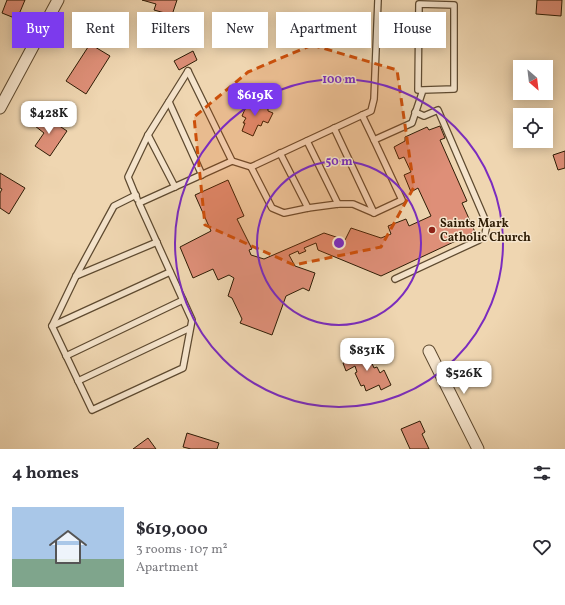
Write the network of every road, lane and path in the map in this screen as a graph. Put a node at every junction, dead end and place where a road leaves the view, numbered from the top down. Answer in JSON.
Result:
{"nodes":[{"id":1,"x":58,"y":0,"type":"edge"},
{"id":2,"x":378,"y":0,"type":"edge"},
{"id":3,"x":423,"y":90,"type":"junction"},
{"id":4,"x":169,"y":102,"type":"junction"},
{"id":5,"x":0,"y":108,"type":"edge"},
{"id":6,"x":415,"y":112,"type":"junction"},
{"id":7,"x":362,"y":115,"type":"junction"},
{"id":8,"x":334,"y":128,"type":"junction"},
{"id":9,"x":148,"y":135,"type":"junction"},
{"id":10,"x":374,"y":140,"type":"junction"},
{"id":11,"x":307,"y":141,"type":"junction"},
{"id":12,"x":280,"y":153,"type":"junction"},
{"id":13,"x":232,"y":161,"type":"junction"},
{"id":14,"x":251,"y":166,"type":"junction"},
{"id":15,"x":202,"y":175,"type":"junction"},
{"id":16,"x":175,"y":187,"type":"junction"},
{"id":17,"x":136,"y":195,"type":"junction"},
{"id":18,"x":139,"y":203,"type":"junction"},
{"id":19,"x":338,"y":204,"type":"junction"},
{"id":20,"x":308,"y":208,"type":"junction"},
{"id":21,"x":374,"y":213,"type":"junction"},
{"id":22,"x":157,"y":242,"type":"junction"},
{"id":23,"x":170,"y":272,"type":"junction"},
{"id":24,"x":76,"y":276,"type":"junction"},
{"id":25,"x":394,"y":279,"type":"dead end"},
{"id":26,"x":183,"y":300,"type":"junction"},
{"id":27,"x":52,"y":326,"type":"junction"},
{"id":28,"x":190,"y":328,"type":"junction"},
{"id":29,"x":429,"y":352,"type":"dead end"},
{"id":30,"x":66,"y":356,"type":"junction"},
{"id":31,"x":78,"y":381,"type":"junction"},
{"id":32,"x":478,"y":449,"type":"edge"}],
"edges":[{"from":1,"to":5,"type":"street"},
{"from":2,"to":7,"type":"lane"},
{"from":3,"to":3,"type":"lane"},
{"from":3,"to":6,"type":"lane"},
{"from":4,"to":9,"type":"lane"},
{"from":4,"to":13,"type":"lane"},
{"from":4,"to":15,"type":"lane"},
{"from":6,"to":10,"type":"lane"},
{"from":6,"to":25,"type":"lane"},
{"from":7,"to":8,"type":"lane"},
{"from":7,"to":10,"type":"lane"},
{"from":8,"to":11,"type":"lane"},
{"from":8,"to":21,"type":"lane"},
{"from":9,"to":16,"type":"lane"},
{"from":9,"to":17,"type":"lane"},
{"from":10,"to":21,"type":"lane"},
{"from":11,"to":12,"type":"lane"},
{"from":11,"to":19,"type":"lane"},
{"from":12,"to":14,"type":"lane"},
{"from":12,"to":20,"type":"lane"},
{"from":13,"to":14,"type":"lane"},
{"from":13,"to":15,"type":"lane"},
{"from":14,"to":20,"type":"lane"},
{"from":15,"to":16,"type":"lane"},
{"from":16,"to":18,"type":"lane"},
{"from":17,"to":18,"type":"lane"},
{"from":17,"to":24,"type":"lane"},
{"from":18,"to":22,"type":"lane"},
{"from":19,"to":20,"type":"lane"},
{"from":19,"to":21,"type":"lane"},
{"from":22,"to":23,"type":"lane"},
{"from":22,"to":24,"type":"lane"},
{"from":23,"to":26,"type":"lane"},
{"from":23,"to":27,"type":"lane"},
{"from":24,"to":27,"type":"lane"},
{"from":26,"to":28,"type":"lane"},
{"from":26,"to":30,"type":"lane"},
{"from":27,"to":30,"type":"lane"},
{"from":28,"to":31,"type":"lane"},
{"from":28,"to":31,"type":"lane"},
{"from":29,"to":32,"type":"street"},
{"from":30,"to":31,"type":"lane"}]}
